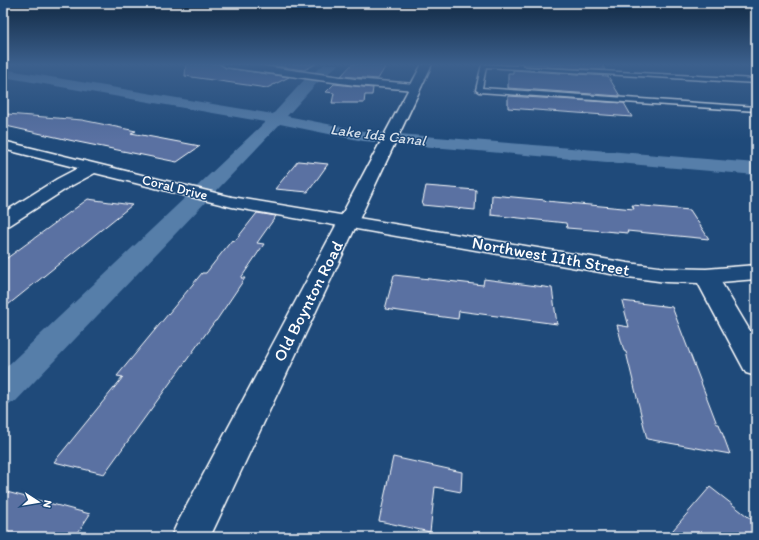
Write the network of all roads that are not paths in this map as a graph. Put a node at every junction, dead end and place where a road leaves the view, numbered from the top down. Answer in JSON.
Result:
{"nodes":[{"id":1,"x":414,"y":89,"type":"edge"},
{"id":2,"x":479,"y":89,"type":"edge"},
{"id":3,"x":756,"y":108,"type":"edge"},
{"id":4,"x":3,"y":145,"type":"edge"},
{"id":5,"x":93,"y":167,"type":"junction"},
{"id":6,"x":3,"y":221,"type":"edge"},
{"id":7,"x":348,"y":221,"type":"junction"},
{"id":8,"x":756,"y":272,"type":"edge"},
{"id":9,"x":706,"y":276,"type":"junction"},
{"id":10,"x":756,"y":365,"type":"edge"},
{"id":11,"x":190,"y":537,"type":"edge"}],
"edges":[{"from":1,"to":7,"type":"street","name":"Old Boynton Road"},
{"from":2,"to":3,"type":"lane"},
{"from":4,"to":5,"type":"street","name":"Coral Drive"},
{"from":5,"to":6,"type":"street"},
{"from":5,"to":7,"type":"street","name":"Coral Drive"},
{"from":7,"to":9,"type":"street","name":"Northwest 11th Street"},
{"from":7,"to":11,"type":"street","name":"Old Boynton Road"},
{"from":8,"to":9,"type":"street","name":"Northwest 11th Street"},
{"from":9,"to":10,"type":"street"}]}
